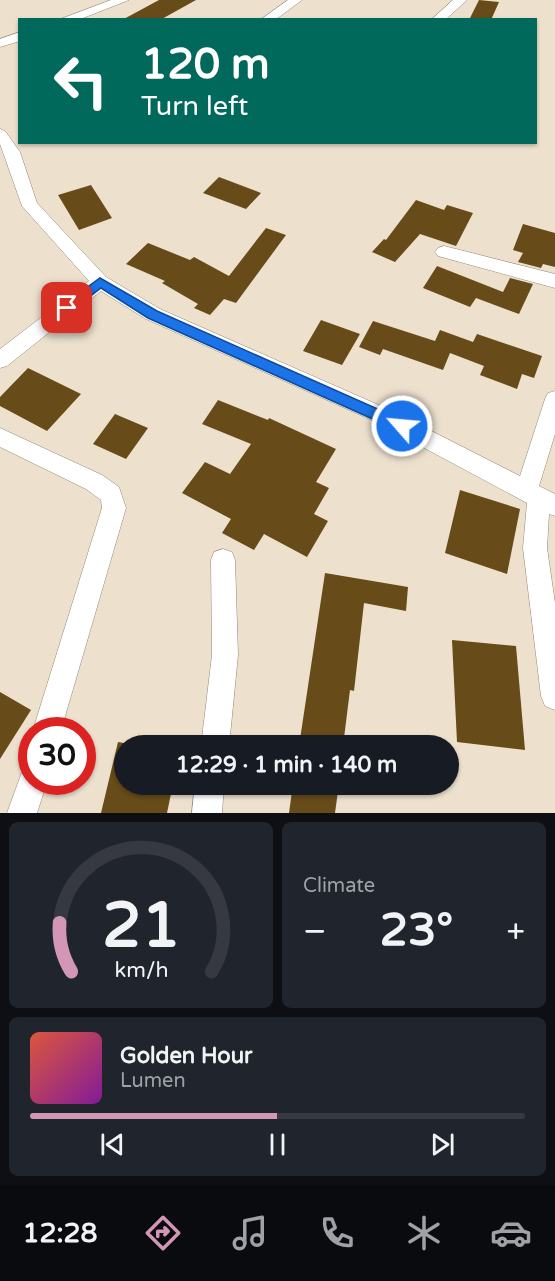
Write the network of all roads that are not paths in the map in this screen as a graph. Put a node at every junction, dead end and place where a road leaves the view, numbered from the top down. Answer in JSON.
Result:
{"nodes":[{"id":1,"x":123,"y":0,"type":"edge"},
{"id":2,"x":296,"y":0,"type":"edge"},
{"id":3,"x":461,"y":0,"type":"edge"},
{"id":4,"x":90,"y":4,"type":"edge"},
{"id":5,"x":67,"y":18,"type":"edge"},
{"id":6,"x":269,"y":18,"type":"edge"},
{"id":7,"x":439,"y":18,"type":"edge"},
{"id":8,"x":18,"y":37,"type":"edge"},
{"id":9,"x":0,"y":43,"type":"edge"},
{"id":10,"x":0,"y":134,"type":"edge"},
{"id":11,"x":444,"y":252,"type":"dead end"},
{"id":12,"x":555,"y":281,"type":"edge"},
{"id":13,"x":100,"y":282,"type":"junction"},
{"id":14,"x":0,"y":360,"type":"edge"},
{"id":15,"x":555,"y":399,"type":"edge"},
{"id":16,"x":0,"y":437,"type":"edge"},
{"id":17,"x":540,"y":499,"type":"edge"},
{"id":18,"x":223,"y":560,"type":"dead end"},
{"id":19,"x":555,"y":696,"type":"edge"},
{"id":20,"x":51,"y":717,"type":"edge"},
{"id":21,"x":216,"y":735,"type":"edge"},
{"id":22,"x":28,"y":795,"type":"edge"},
{"id":23,"x":209,"y":795,"type":"edge"},
{"id":24,"x":22,"y":813,"type":"edge"},
{"id":25,"x":207,"y":813,"type":"edge"}],
"edges":[{"from":1,"to":4,"type":"street"},
{"from":2,"to":6,"type":"street"},
{"from":3,"to":7,"type":"street"},
{"from":4,"to":5,"type":"street"},
{"from":8,"to":9,"type":"street"},
{"from":10,"to":13,"type":"street"},
{"from":11,"to":12,"type":"street"},
{"from":13,"to":14,"type":"street"},
{"from":13,"to":17,"type":"street"},
{"from":15,"to":17,"type":"street"},
{"from":16,"to":20,"type":"street"},
{"from":17,"to":19,"type":"street"},
{"from":18,"to":21,"type":"street"},
{"from":22,"to":24,"type":"street"},
{"from":23,"to":25,"type":"street"}]}
